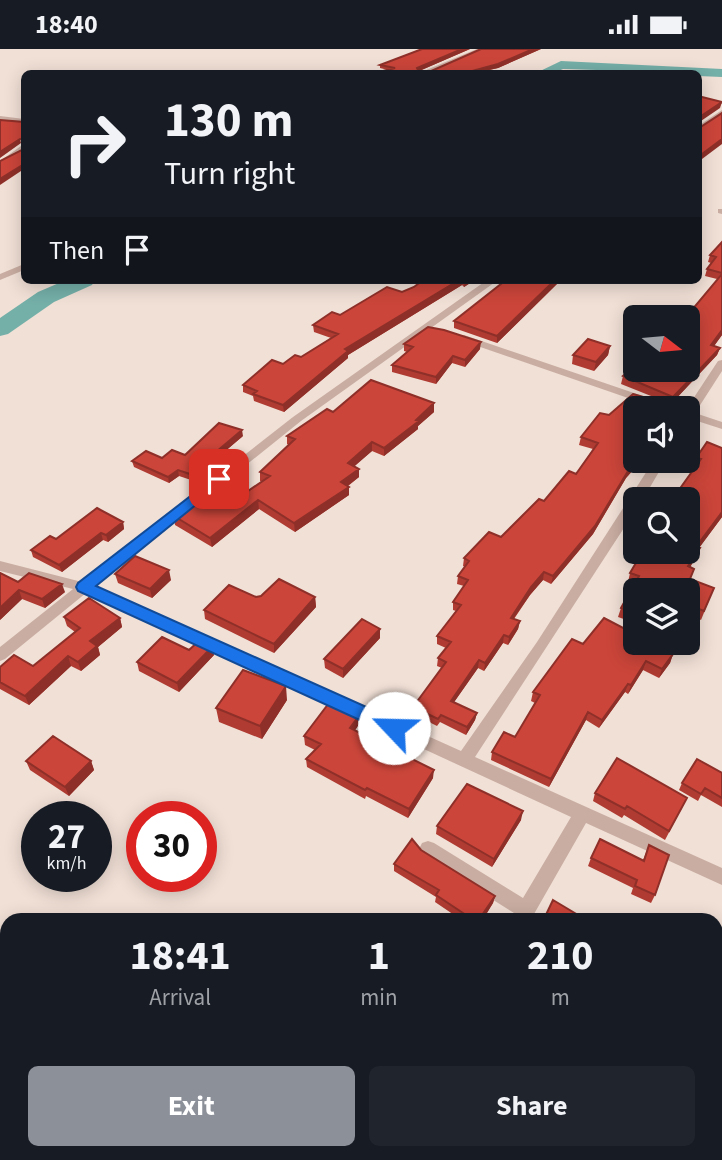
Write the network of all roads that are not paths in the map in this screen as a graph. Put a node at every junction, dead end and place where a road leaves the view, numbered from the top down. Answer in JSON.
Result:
{"nodes":[{"id":1,"x":484,"y":49,"type":"edge"},
{"id":2,"x":431,"y":70,"type":"edge"},
{"id":3,"x":722,"y":112,"type":"edge"},
{"id":4,"x":0,"y":118,"type":"edge"},
{"id":5,"x":21,"y":121,"type":"edge"},
{"id":6,"x":702,"y":126,"type":"edge"},
{"id":7,"x":21,"y":150,"type":"edge"},
{"id":8,"x":0,"y":163,"type":"edge"},
{"id":9,"x":21,"y":268,"type":"edge"},
{"id":10,"x":0,"y":277,"type":"edge"},
{"id":11,"x":487,"y":284,"type":"edge"},
{"id":12,"x":428,"y":325,"type":"junction"},
{"id":13,"x":441,"y":330,"type":"edge"},
{"id":14,"x":454,"y":334,"type":"edge"},
{"id":15,"x":722,"y":363,"type":"edge"},
{"id":16,"x":633,"y":396,"type":"edge"},
{"id":17,"x":700,"y":396,"type":"edge"},
{"id":18,"x":700,"y":418,"type":"edge"},
{"id":19,"x":722,"y":426,"type":"edge"},
{"id":20,"x":623,"y":520,"type":"edge"},
{"id":21,"x":0,"y":566,"type":"edge"},
{"id":22,"x":84,"y":587,"type":"junction"},
{"id":23,"x":0,"y":655,"type":"edge"},
{"id":24,"x":466,"y":759,"type":"junction"},
{"id":25,"x":582,"y":814,"type":"junction"},
{"id":26,"x":428,"y":849,"type":"dead end"},
{"id":27,"x":722,"y":877,"type":"edge"},
{"id":28,"x":520,"y":913,"type":"edge"},
{"id":29,"x":524,"y":913,"type":"edge"}],
"edges":[{"from":1,"to":2,"type":"street"},
{"from":3,"to":6,"type":"street"},
{"from":4,"to":5,"type":"street"},
{"from":7,"to":8,"type":"street"},
{"from":9,"to":10,"type":"street"},
{"from":11,"to":12,"type":"street"},
{"from":12,"to":13,"type":"street"},
{"from":12,"to":22,"type":"street"},
{"from":14,"to":16,"type":"street"},
{"from":15,"to":17,"type":"street"},
{"from":18,"to":19,"type":"street"},
{"from":20,"to":24,"type":"street"},
{"from":21,"to":22,"type":"street"},
{"from":22,"to":23,"type":"street"},
{"from":22,"to":24,"type":"street"},
{"from":24,"to":25,"type":"street"},
{"from":25,"to":27,"type":"street"},
{"from":25,"to":29,"type":"street"},
{"from":26,"to":28,"type":"street"}]}
